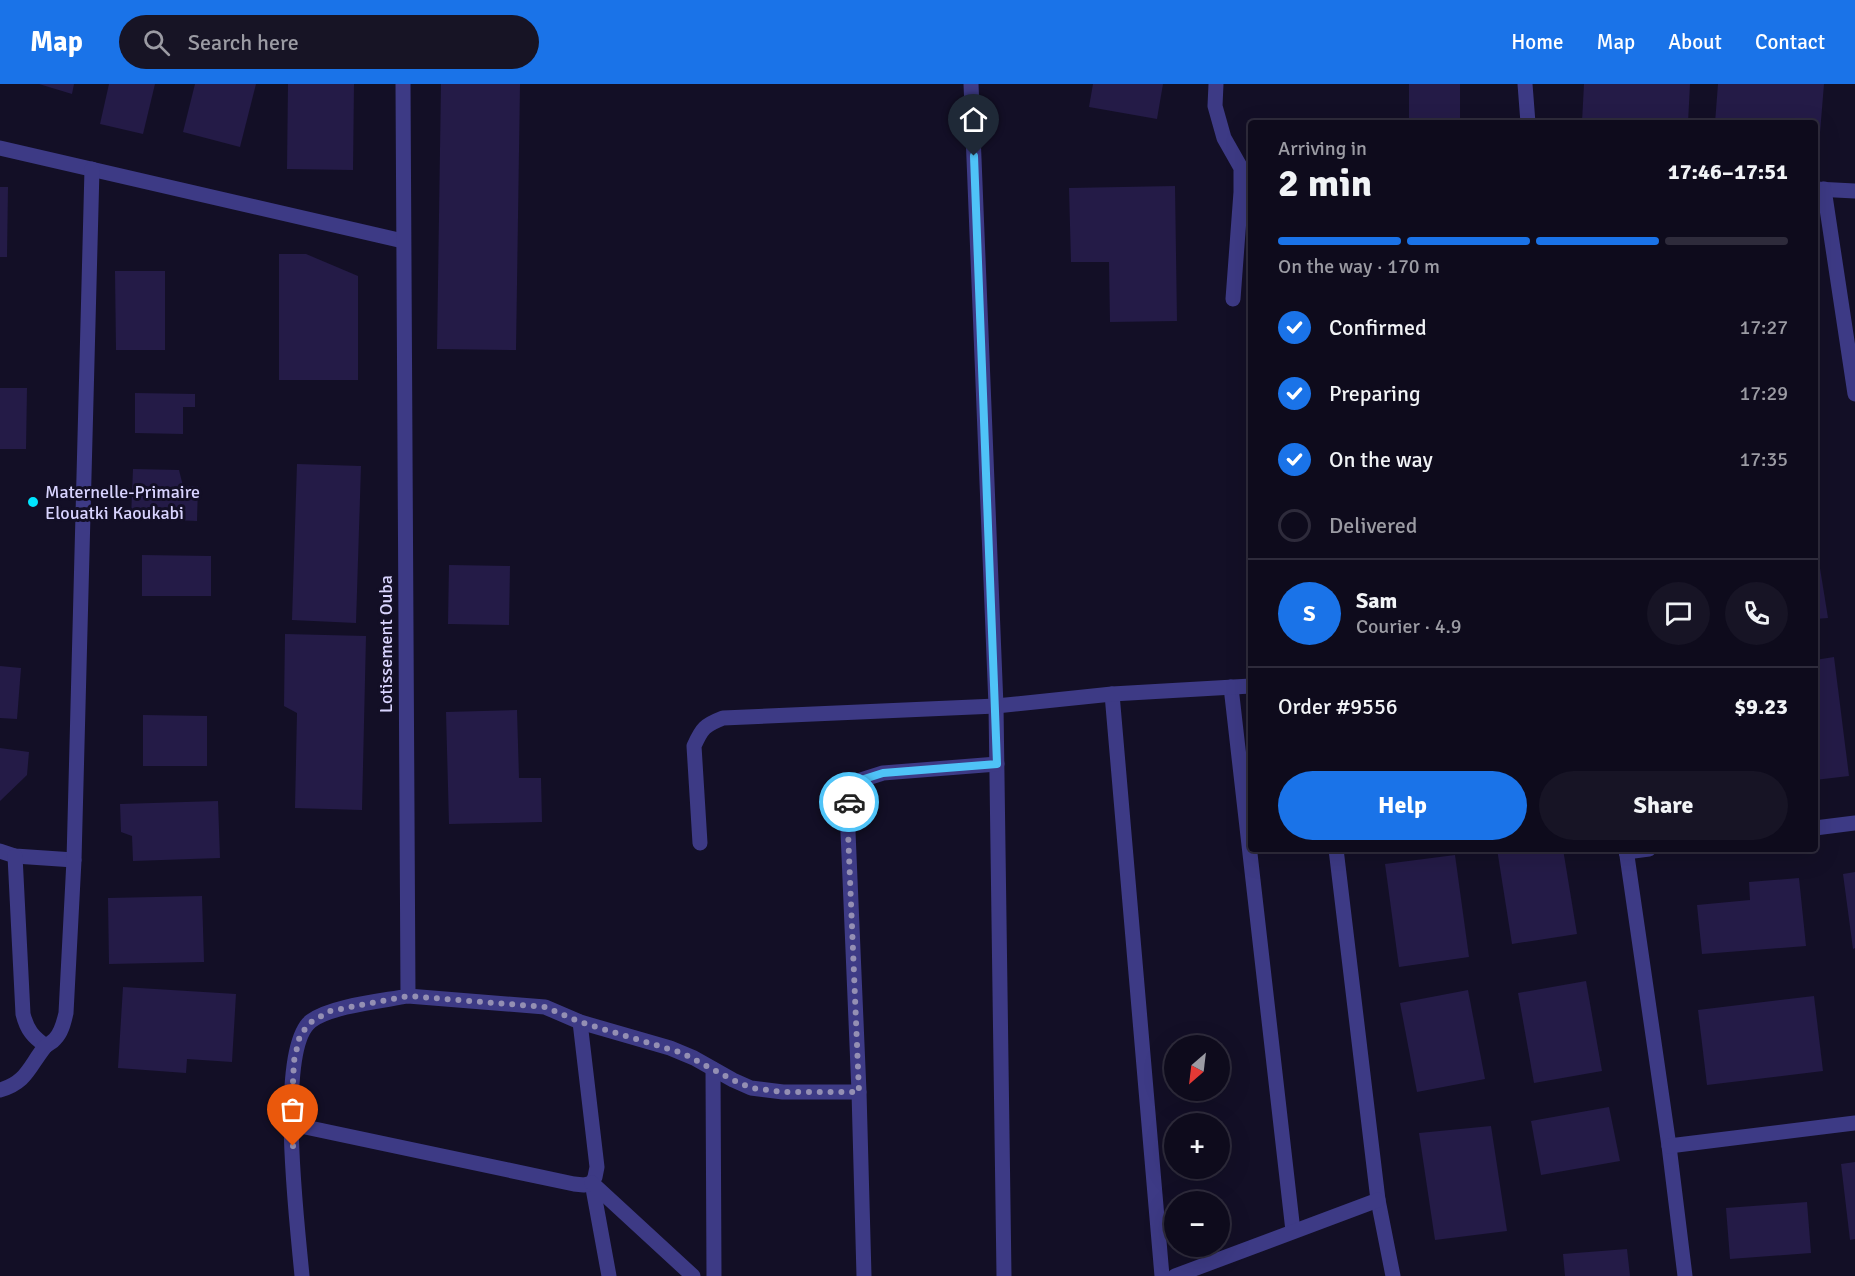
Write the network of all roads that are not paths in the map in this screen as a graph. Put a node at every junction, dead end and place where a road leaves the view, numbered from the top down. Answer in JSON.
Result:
{"nodes":[{"id":1,"x":404,"y":84,"type":"edge"},
{"id":2,"x":971,"y":84,"type":"edge"},
{"id":3,"x":1216,"y":84,"type":"edge"},
{"id":4,"x":1525,"y":84,"type":"edge"},
{"id":5,"x":1528,"y":120,"type":"edge"},
{"id":6,"x":0,"y":148,"type":"edge"},
{"id":7,"x":92,"y":169,"type":"junction"},
{"id":8,"x":1820,"y":189,"type":"edge"},
{"id":9,"x":1855,"y":192,"type":"edge"},
{"id":10,"x":403,"y":241,"type":"junction"},
{"id":11,"x":1233,"y":299,"type":"dead end"},
{"id":12,"x":1855,"y":394,"type":"edge"},
{"id":13,"x":1248,"y":686,"type":"edge"},
{"id":14,"x":1232,"y":687,"type":"junction"},
{"id":15,"x":1112,"y":694,"type":"junction"},
{"id":16,"x":996,"y":706,"type":"junction"},
{"id":17,"x":997,"y":764,"type":"junction"},
{"id":18,"x":1855,"y":823,"type":"edge"},
{"id":19,"x":1818,"y":828,"type":"edge"},
{"id":20,"x":1248,"y":830,"type":"edge"},
{"id":21,"x":700,"y":843,"type":"dead end"},
{"id":22,"x":0,"y":851,"type":"edge"},
{"id":23,"x":1251,"y":852,"type":"edge"},
{"id":24,"x":1336,"y":852,"type":"edge"},
{"id":25,"x":1626,"y":852,"type":"edge"},
{"id":26,"x":15,"y":856,"type":"junction"},
{"id":27,"x":74,"y":860,"type":"junction"},
{"id":28,"x":408,"y":996,"type":"junction"},
{"id":29,"x":580,"y":1022,"type":"junction"},
{"id":30,"x":46,"y":1046,"type":"junction"},
{"id":31,"x":713,"y":1069,"type":"junction"},
{"id":32,"x":0,"y":1090,"type":"edge"},
{"id":33,"x":859,"y":1092,"type":"junction"},
{"id":34,"x":1855,"y":1123,"type":"edge"},
{"id":35,"x":291,"y":1124,"type":"junction"},
{"id":36,"x":1670,"y":1146,"type":"junction"},
{"id":37,"x":592,"y":1183,"type":"junction"},
{"id":38,"x":1378,"y":1200,"type":"junction"},
{"id":39,"x":1293,"y":1231,"type":"junction"},
{"id":40,"x":302,"y":1276,"type":"edge"},
{"id":41,"x":609,"y":1276,"type":"edge"},
{"id":42,"x":693,"y":1276,"type":"edge"},
{"id":43,"x":714,"y":1276,"type":"edge"},
{"id":44,"x":864,"y":1276,"type":"edge"},
{"id":45,"x":1004,"y":1276,"type":"edge"},
{"id":46,"x":1162,"y":1276,"type":"edge"},
{"id":47,"x":1175,"y":1276,"type":"edge"},
{"id":48,"x":1393,"y":1276,"type":"edge"},
{"id":49,"x":1685,"y":1276,"type":"edge"}],
"edges":[{"from":1,"to":10,"type":"street","name":"Lotissement Ouba"},
{"from":2,"to":16,"type":"street"},
{"from":3,"to":11,"type":"street"},
{"from":4,"to":5,"type":"street"},
{"from":6,"to":7,"type":"street"},
{"from":7,"to":10,"type":"street"},
{"from":7,"to":27,"type":"street"},
{"from":8,"to":9,"type":"street"},
{"from":8,"to":12,"type":"street"},
{"from":10,"to":28,"type":"street","name":"Lotissement Ouba"},
{"from":13,"to":14,"type":"street"},
{"from":14,"to":15,"type":"street"},
{"from":14,"to":20,"type":"street"},
{"from":15,"to":16,"type":"street"},
{"from":15,"to":46,"type":"street"},
{"from":16,"to":17,"type":"street"},
{"from":16,"to":21,"type":"street"},
{"from":17,"to":33,"type":"street"},
{"from":17,"to":45,"type":"street"},
{"from":18,"to":19,"type":"street"},
{"from":22,"to":26,"type":"street"},
{"from":23,"to":39,"type":"street"},
{"from":24,"to":38,"type":"street"},
{"from":25,"to":36,"type":"street"},
{"from":26,"to":27,"type":"street"},
{"from":26,"to":30,"type":"street"},
{"from":27,"to":30,"type":"street"},
{"from":28,"to":29,"type":"street"},
{"from":28,"to":35,"type":"street"},
{"from":29,"to":31,"type":"street"},
{"from":29,"to":37,"type":"street"},
{"from":30,"to":32,"type":"street"},
{"from":31,"to":33,"type":"street"},
{"from":31,"to":43,"type":"street"},
{"from":33,"to":44,"type":"street"},
{"from":34,"to":36,"type":"street"},
{"from":35,"to":37,"type":"street"},
{"from":35,"to":40,"type":"street"},
{"from":36,"to":49,"type":"street"},
{"from":37,"to":41,"type":"street"},
{"from":37,"to":42,"type":"street"},
{"from":38,"to":39,"type":"street"},
{"from":38,"to":48,"type":"street"},
{"from":39,"to":47,"type":"street"}]}
